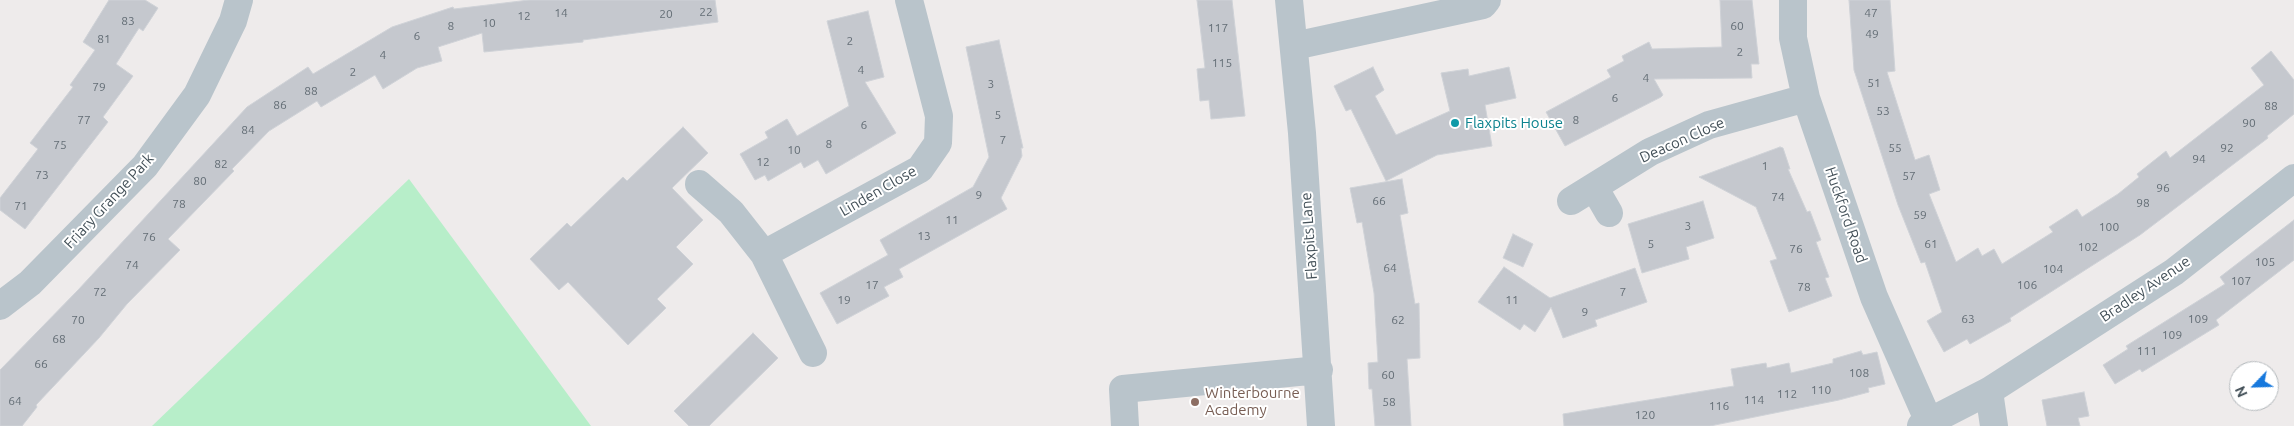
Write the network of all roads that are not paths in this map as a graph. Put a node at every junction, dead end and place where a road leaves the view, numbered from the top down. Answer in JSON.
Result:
{"nodes":[{"id":1,"x":239,"y":0,"type":"edge"},
{"id":2,"x":910,"y":0,"type":"edge"},
{"id":3,"x":1289,"y":0,"type":"edge"},
{"id":4,"x":1487,"y":0,"type":"edge"},
{"id":5,"x":1793,"y":0,"type":"edge"},
{"id":6,"x":1294,"y":46,"type":"junction"},
{"id":7,"x":1806,"y":98,"type":"junction"},
{"id":8,"x":2294,"y":178,"type":"edge"},
{"id":9,"x":699,"y":184,"type":"dead end"},
{"id":10,"x":1609,"y":213,"type":"dead end"},
{"id":11,"x":775,"y":248,"type":"junction"},
{"id":12,"x":0,"y":306,"type":"edge"},
{"id":13,"x":813,"y":353,"type":"dead end"},
{"id":14,"x":1319,"y":370,"type":"junction"},
{"id":15,"x":1989,"y":391,"type":"junction"},
{"id":16,"x":1925,"y":424,"type":"edge"},
{"id":17,"x":1126,"y":426,"type":"edge"},
{"id":18,"x":1322,"y":426,"type":"edge"},
{"id":19,"x":1994,"y":426,"type":"edge"}],
"edges":[{"from":1,"to":12,"type":"street","name":"Friary Grange Park"},
{"from":2,"to":11,"type":"street","name":"Linden Close"},
{"from":3,"to":6,"type":"street","name":"Flaxpits Lane"},
{"from":4,"to":6,"type":"street"},
{"from":5,"to":7,"type":"street","name":"Huckford Road"},
{"from":6,"to":14,"type":"street","name":"Flaxpits Lane"},
{"from":7,"to":10,"type":"street","name":"Deacon Close"},
{"from":7,"to":16,"type":"street","name":"Huckford Road"},
{"from":8,"to":15,"type":"street","name":"Bradley Avenue"},
{"from":9,"to":11,"type":"street"},
{"from":11,"to":13,"type":"street"},
{"from":14,"to":17,"type":"street"},
{"from":14,"to":18,"type":"street","name":"Flaxpits Lane"},
{"from":15,"to":16,"type":"street","name":"Bradley Avenue"},
{"from":15,"to":19,"type":"street"}]}
